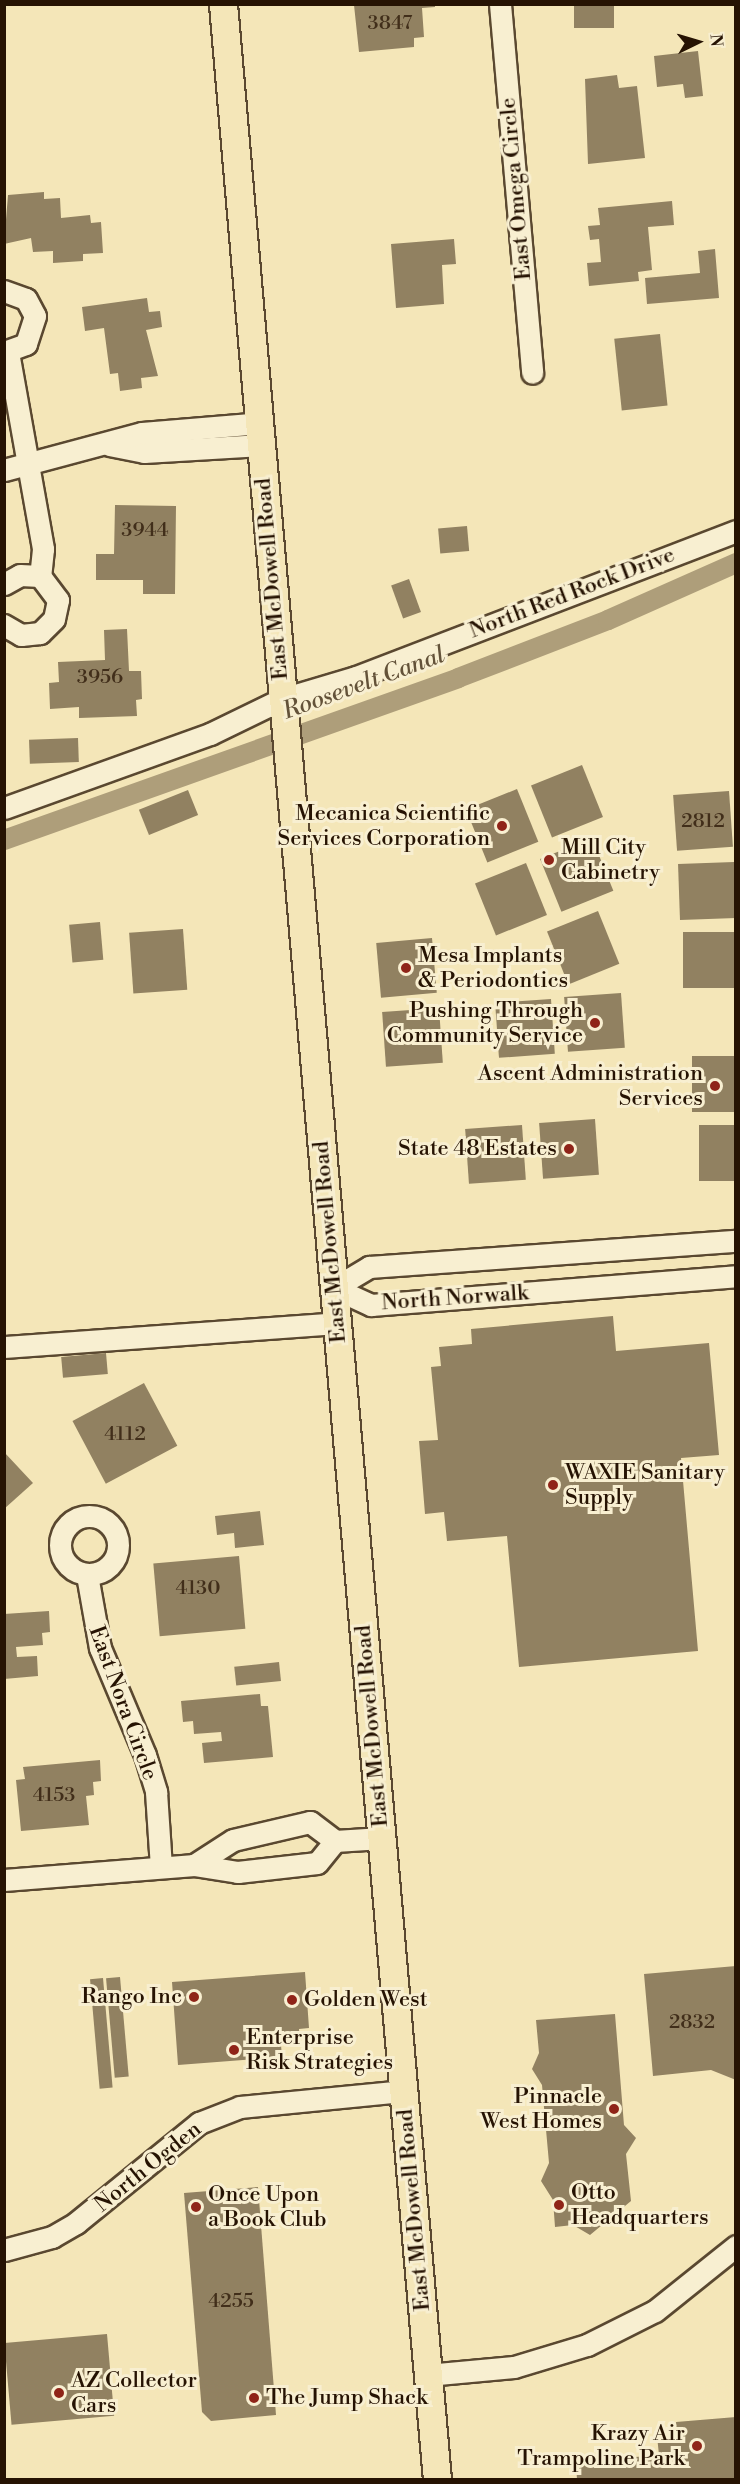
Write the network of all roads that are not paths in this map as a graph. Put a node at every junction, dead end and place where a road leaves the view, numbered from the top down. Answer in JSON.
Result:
{"nodes":[{"id":1,"x":223,"y":4,"type":"edge"},
{"id":2,"x":500,"y":4,"type":"edge"},
{"id":3,"x":4,"y":291,"type":"edge"},
{"id":4,"x":6,"y":352,"type":"edge"},
{"id":5,"x":532,"y":373,"type":"dead end"},
{"id":6,"x":261,"y":434,"type":"junction"},
{"id":7,"x":27,"y":465,"type":"junction"},
{"id":8,"x":4,"y":470,"type":"edge"},
{"id":9,"x":735,"y":531,"type":"edge"},
{"id":10,"x":40,"y":576,"type":"junction"},
{"id":11,"x":4,"y":584,"type":"edge"},
{"id":12,"x":4,"y":625,"type":"edge"},
{"id":13,"x":283,"y":704,"type":"junction"},
{"id":14,"x":4,"y":808,"type":"edge"},
{"id":15,"x":735,"y":1241,"type":"edge"},
{"id":16,"x":735,"y":1276,"type":"edge"},
{"id":17,"x":334,"y":1288,"type":"junction"},
{"id":18,"x":337,"y":1323,"type":"junction"},
{"id":19,"x":4,"y":1347,"type":"edge"},
{"id":20,"x":87,"y":1575,"type":"dead end"},
{"id":21,"x":382,"y":1838,"type":"junction"},
{"id":22,"x":335,"y":1841,"type":"junction"},
{"id":23,"x":194,"y":1865,"type":"junction"},
{"id":24,"x":161,"y":1867,"type":"junction"},
{"id":25,"x":4,"y":1880,"type":"edge"},
{"id":26,"x":404,"y":2091,"type":"junction"},
{"id":27,"x":735,"y":2246,"type":"edge"},
{"id":28,"x":4,"y":2250,"type":"edge"},
{"id":29,"x":428,"y":2375,"type":"junction"},
{"id":30,"x":437,"y":2480,"type":"edge"}],
"edges":[{"from":1,"to":6,"type":"main road","name":"East McDowell Road"},
{"from":2,"to":5,"type":"street","name":"East Omega Circle"},
{"from":3,"to":4,"type":"street"},
{"from":4,"to":7,"type":"street"},
{"from":6,"to":7,"type":"street"},
{"from":6,"to":13,"type":"main road","name":"East McDowell Road"},
{"from":7,"to":8,"type":"street"},
{"from":7,"to":10,"type":"street"},
{"from":9,"to":13,"type":"street","name":"North Red Rock Drive"},
{"from":10,"to":11,"type":"street"},
{"from":10,"to":12,"type":"street"},
{"from":13,"to":14,"type":"street","name":"North Red Rock Drive"},
{"from":13,"to":17,"type":"main road","name":"East McDowell Road"},
{"from":15,"to":17,"type":"street","name":"North Norwalk"},
{"from":16,"to":17,"type":"street","name":"North Norwalk"},
{"from":17,"to":18,"type":"main road","name":"East McDowell Road"},
{"from":18,"to":19,"type":"street"},
{"from":18,"to":21,"type":"main road","name":"East McDowell Road"},
{"from":20,"to":24,"type":"street","name":"East Nora Circle"},
{"from":21,"to":22,"type":"street"},
{"from":21,"to":26,"type":"main road","name":"East McDowell Road"},
{"from":22,"to":23,"type":"street"},
{"from":22,"to":23,"type":"street"},
{"from":23,"to":24,"type":"street"},
{"from":24,"to":25,"type":"street"},
{"from":26,"to":28,"type":"street","name":"North Ogden"},
{"from":26,"to":29,"type":"main road","name":"East McDowell Road"},
{"from":27,"to":29,"type":"street"},
{"from":29,"to":30,"type":"main road","name":"East McDowell Road"}]}
